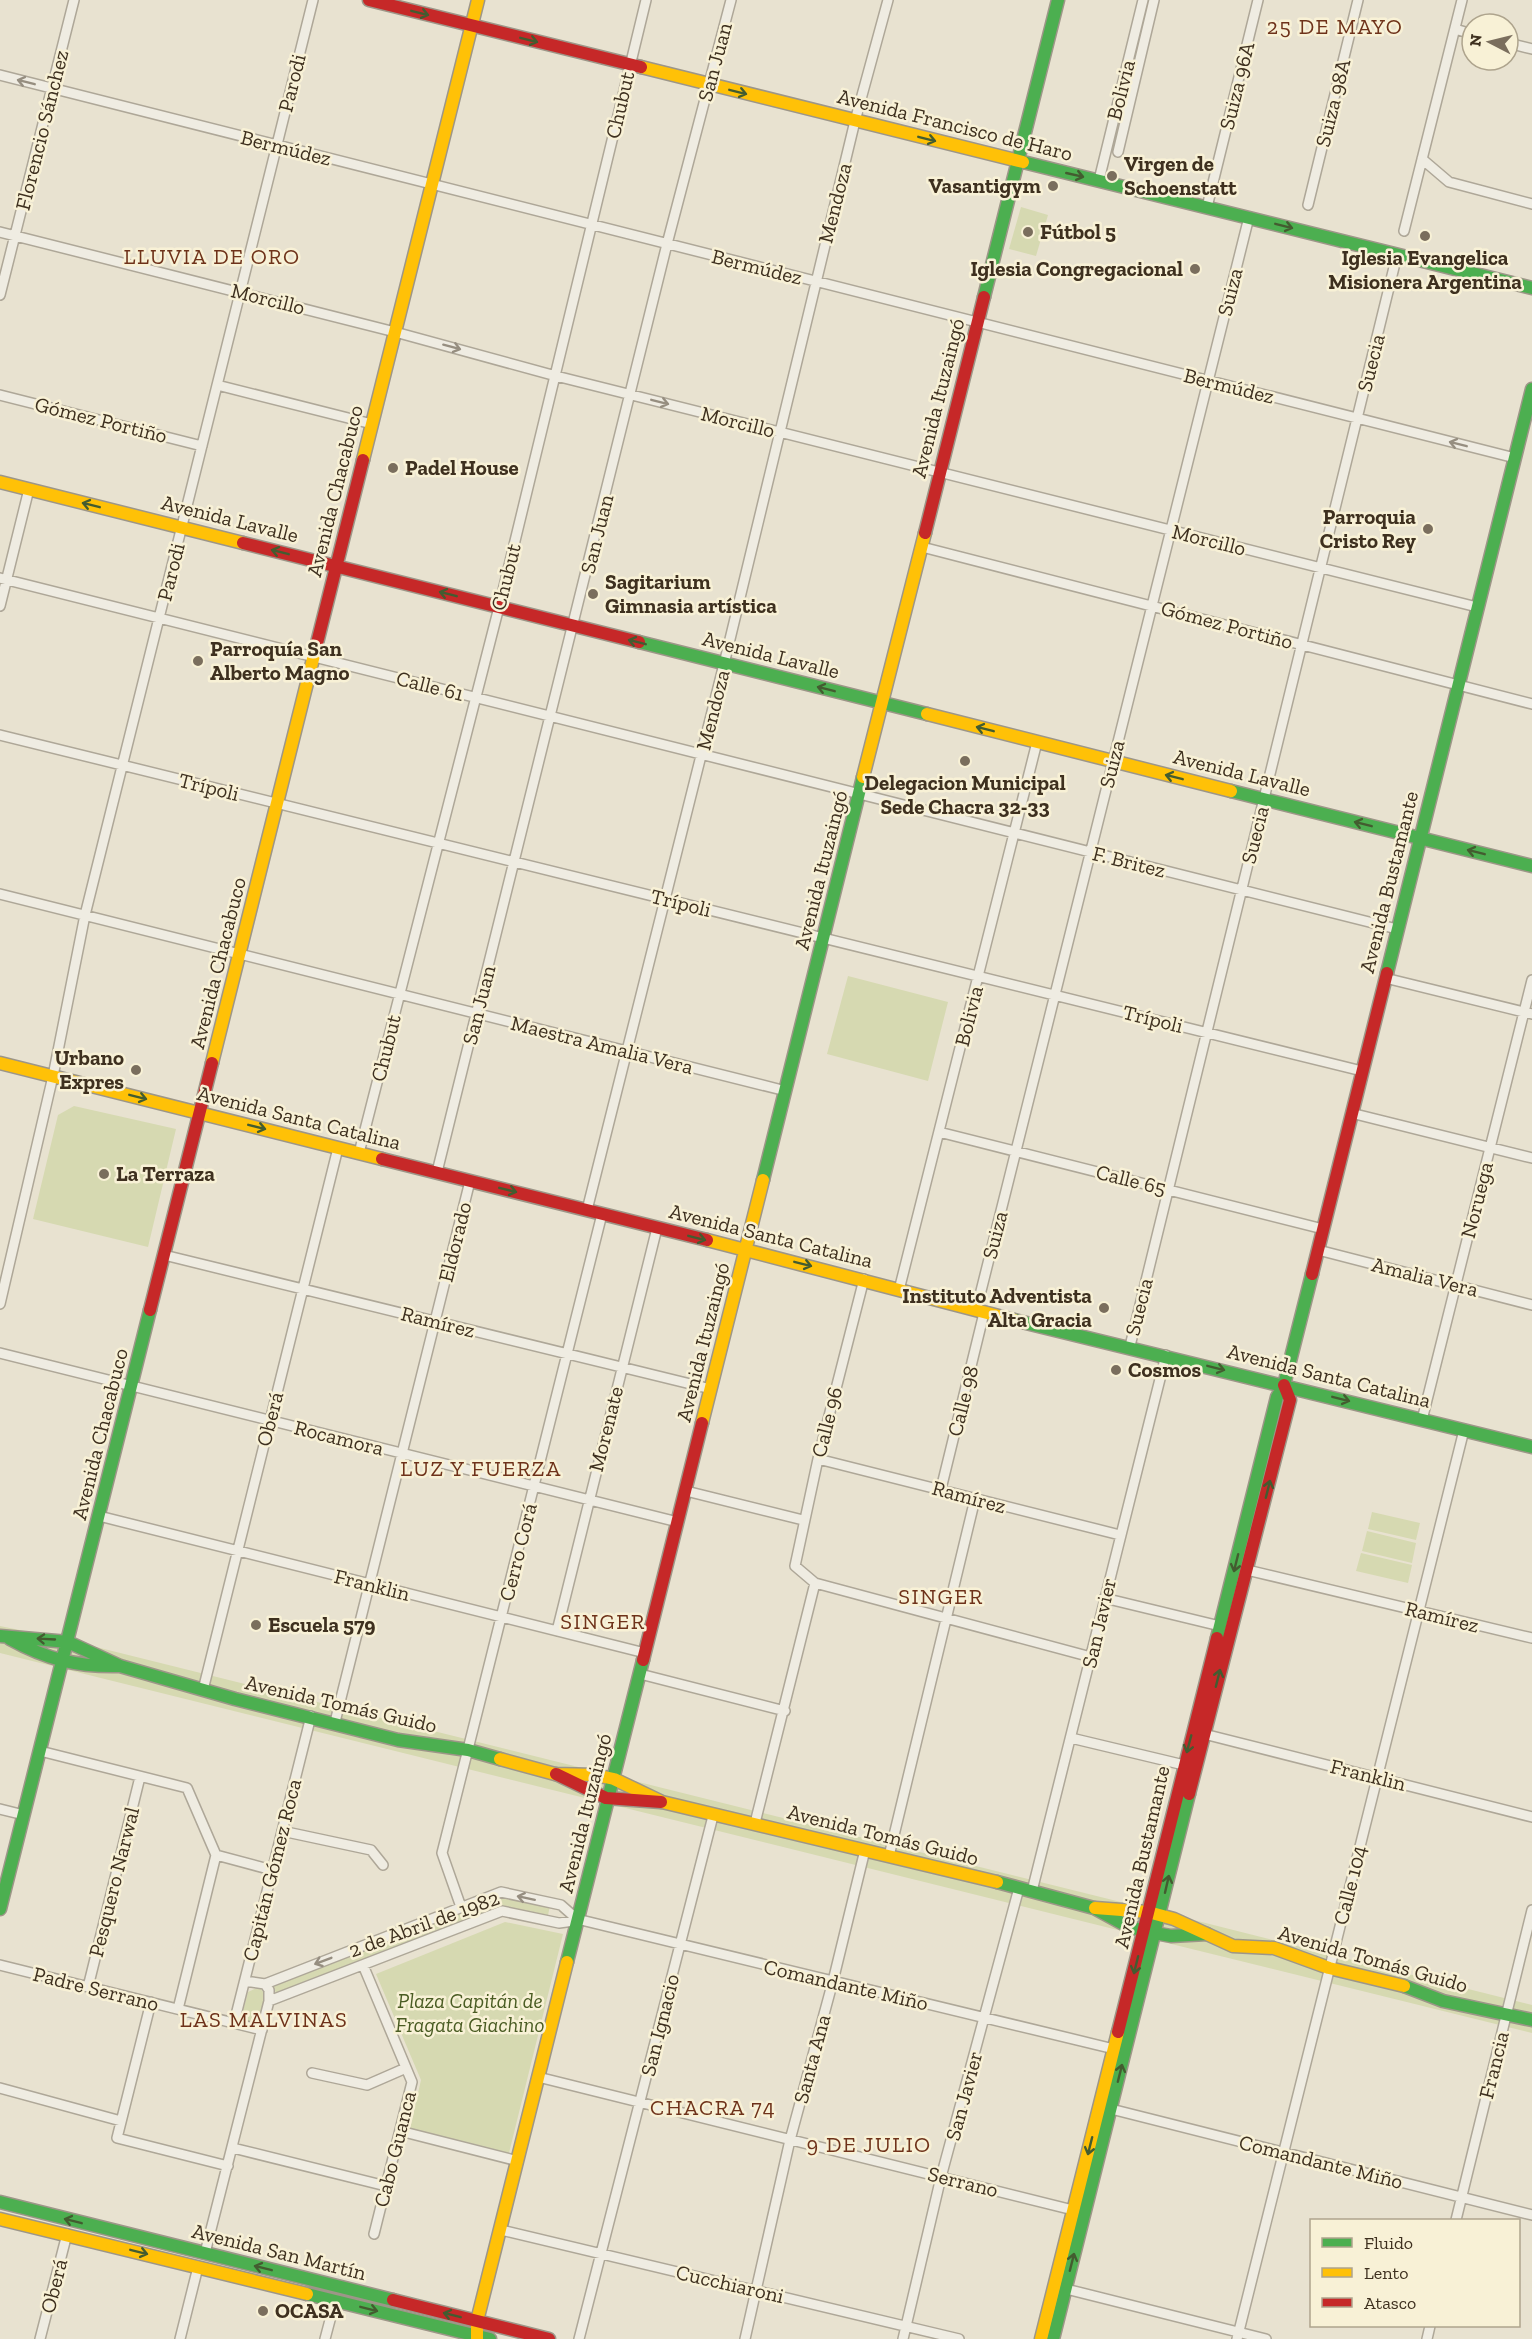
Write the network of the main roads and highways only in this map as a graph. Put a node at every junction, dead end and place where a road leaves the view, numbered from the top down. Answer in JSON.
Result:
{"nodes":[{"id":1,"x":369,"y":0,"type":"edge"},
{"id":2,"x":478,"y":0,"type":"edge"},
{"id":3,"x":1058,"y":0,"type":"edge"},
{"id":4,"x":472,"y":26,"type":"junction"},
{"id":5,"x":1018,"y":161,"type":"junction"},
{"id":6,"x":1532,"y":288,"type":"edge"},
{"id":7,"x":1532,"y":389,"type":"edge"},
{"id":8,"x":0,"y":482,"type":"edge"},
{"id":9,"x":337,"y":567,"type":"junction"},
{"id":10,"x":883,"y":703,"type":"junction"},
{"id":11,"x":1420,"y":838,"type":"junction"},
{"id":12,"x":1532,"y":866,"type":"edge"},
{"id":13,"x":0,"y":1063,"type":"edge"},
{"id":14,"x":201,"y":1113,"type":"junction"},
{"id":15,"x":746,"y":1250,"type":"junction"},
{"id":16,"x":1284,"y":1385,"type":"junction"},
{"id":17,"x":1532,"y":1447,"type":"edge"},
{"id":18,"x":1271,"y":1449,"type":"junction"},
{"id":19,"x":4,"y":1637,"type":"edge"},
{"id":20,"x":68,"y":1642,"type":"junction"},
{"id":21,"x":62,"y":1664,"type":"junction"},
{"id":22,"x":120,"y":1666,"type":"junction"},
{"id":23,"x":555,"y":1774,"type":"junction"},
{"id":24,"x":614,"y":1779,"type":"junction"},
{"id":25,"x":608,"y":1800,"type":"junction"},
{"id":26,"x":662,"y":1802,"type":"junction"},
{"id":27,"x":1094,"y":1908,"type":"junction"},
{"id":28,"x":0,"y":1909,"type":"edge"},
{"id":29,"x":1154,"y":1914,"type":"junction"},
{"id":30,"x":1150,"y":1933,"type":"junction"},
{"id":31,"x":1207,"y":1934,"type":"junction"},
{"id":32,"x":1531,"y":2019,"type":"edge"},
{"id":33,"x":0,"y":2202,"type":"edge"},
{"id":34,"x":0,"y":2219,"type":"edge"},
{"id":35,"x":477,"y":2321,"type":"junction"},
{"id":36,"x":464,"y":2336,"type":"edge"},
{"id":37,"x":481,"y":2338,"type":"edge"},
{"id":38,"x":549,"y":2339,"type":"edge"},
{"id":39,"x":1041,"y":2339,"type":"edge"},
{"id":40,"x":1053,"y":2339,"type":"edge"}],
"edges":[{"from":1,"to":4,"type":"main road","name":"Avenida Francisco de Haro","one_way":true},
{"from":2,"to":4,"type":"main road","name":"Avenida Chacabuco"},
{"from":3,"to":5,"type":"main road","name":"Avenida Ituzaingó"},
{"from":4,"to":5,"type":"main road","name":"Avenida Francisco de Haro","one_way":true},
{"from":4,"to":9,"type":"main road","name":"Avenida Chacabuco"},
{"from":5,"to":6,"type":"main road","name":"Avenida Francisco de Haro","one_way":true},
{"from":5,"to":10,"type":"main road","name":"Avenida Ituzaingó"},
{"from":7,"to":11,"type":"main road","name":"Avenida Bustamante"},
{"from":9,"to":8,"type":"main road","name":"Avenida Lavalle","one_way":true},
{"from":10,"to":9,"type":"main road","name":"Avenida Lavalle","one_way":true},
{"from":9,"to":14,"type":"main road","name":"Avenida Chacabuco"},
{"from":11,"to":10,"type":"main road","name":"Avenida Lavalle","one_way":true},
{"from":10,"to":15,"type":"main road","name":"Avenida Ituzaingó"},
{"from":12,"to":11,"type":"main road","name":"Avenida Lavalle","one_way":true},
{"from":11,"to":16,"type":"main road","name":"Avenida Bustamante"},
{"from":13,"to":14,"type":"main road","name":"Avenida Santa Catalina","one_way":true},
{"from":14,"to":15,"type":"main road","name":"Avenida Santa Catalina","one_way":true},
{"from":14,"to":20,"type":"main road","name":"Avenida Chacabuco"},
{"from":15,"to":16,"type":"main road","name":"Avenida Santa Catalina","one_way":true},
{"from":15,"to":24,"type":"main road","name":"Avenida Ituzaingó"},
{"from":16,"to":17,"type":"main road","name":"Avenida Santa Catalina","one_way":true},
{"from":16,"to":18,"type":"main road","name":"Avenida Bustamante"},
{"from":29,"to":18,"type":"main road","name":"Avenida Bustamante","one_way":true},
{"from":18,"to":29,"type":"main road","name":"Avenida Bustamante","one_way":true},
{"from":20,"to":19,"type":"main road","name":"Avenida Tomás Guido","one_way":true},
{"from":19,"to":21,"type":"main road","name":"Avenida Tomás Guido"},
{"from":20,"to":21,"type":"main road","name":"Avenida Chacabuco"},
{"from":20,"to":22,"type":"main road","name":"Avenida Tomás Guido"},
{"from":21,"to":22,"type":"main road","name":"Avenida Tomás Guido"},
{"from":21,"to":28,"type":"main road","name":"Avenida Chacabuco"},
{"from":22,"to":23,"type":"main road","name":"Avenida Tomás Guido"},
{"from":23,"to":24,"type":"main road","name":"Avenida Tomás Guido"},
{"from":23,"to":25,"type":"main road","name":"Avenida Tomás Guido"},
{"from":24,"to":25,"type":"main road","name":"Avenida Ituzaingó"},
{"from":24,"to":26,"type":"main road","name":"Avenida Tomás Guido"},
{"from":25,"to":26,"type":"main road","name":"Avenida Tomás Guido"},
{"from":25,"to":35,"type":"main road","name":"Avenida Ituzaingó"},
{"from":26,"to":27,"type":"main road","name":"Avenida Tomás Guido"},
{"from":27,"to":29,"type":"main road","name":"Avenida Tomás Guido"},
{"from":27,"to":30,"type":"main road","name":"Avenida Tomás Guido"},
{"from":29,"to":30,"type":"main road","name":"Avenida Bustamante"},
{"from":29,"to":31,"type":"main road","name":"Avenida Tomás Guido"},
{"from":30,"to":31,"type":"main road","name":"Avenida Tomás Guido"},
{"from":30,"to":39,"type":"main road","name":"Avenida Bustamante","one_way":true},
{"from":40,"to":30,"type":"main road","name":"Avenida Bustamante","one_way":true},
{"from":31,"to":32,"type":"main road","name":"Avenida Tomás Guido"},
{"from":35,"to":33,"type":"main road","name":"Avenida San Martín","one_way":true},
{"from":34,"to":36,"type":"main road","name":"Avenida San Martín","one_way":true},
{"from":35,"to":36,"type":"main road"},
{"from":35,"to":37,"type":"main road","name":"Avenida Ituzaingó"},
{"from":35,"to":38,"type":"main road","name":"Avenida San Martín"},
{"from":36,"to":37,"type":"main road","name":"Avenida San Martín"}]}
